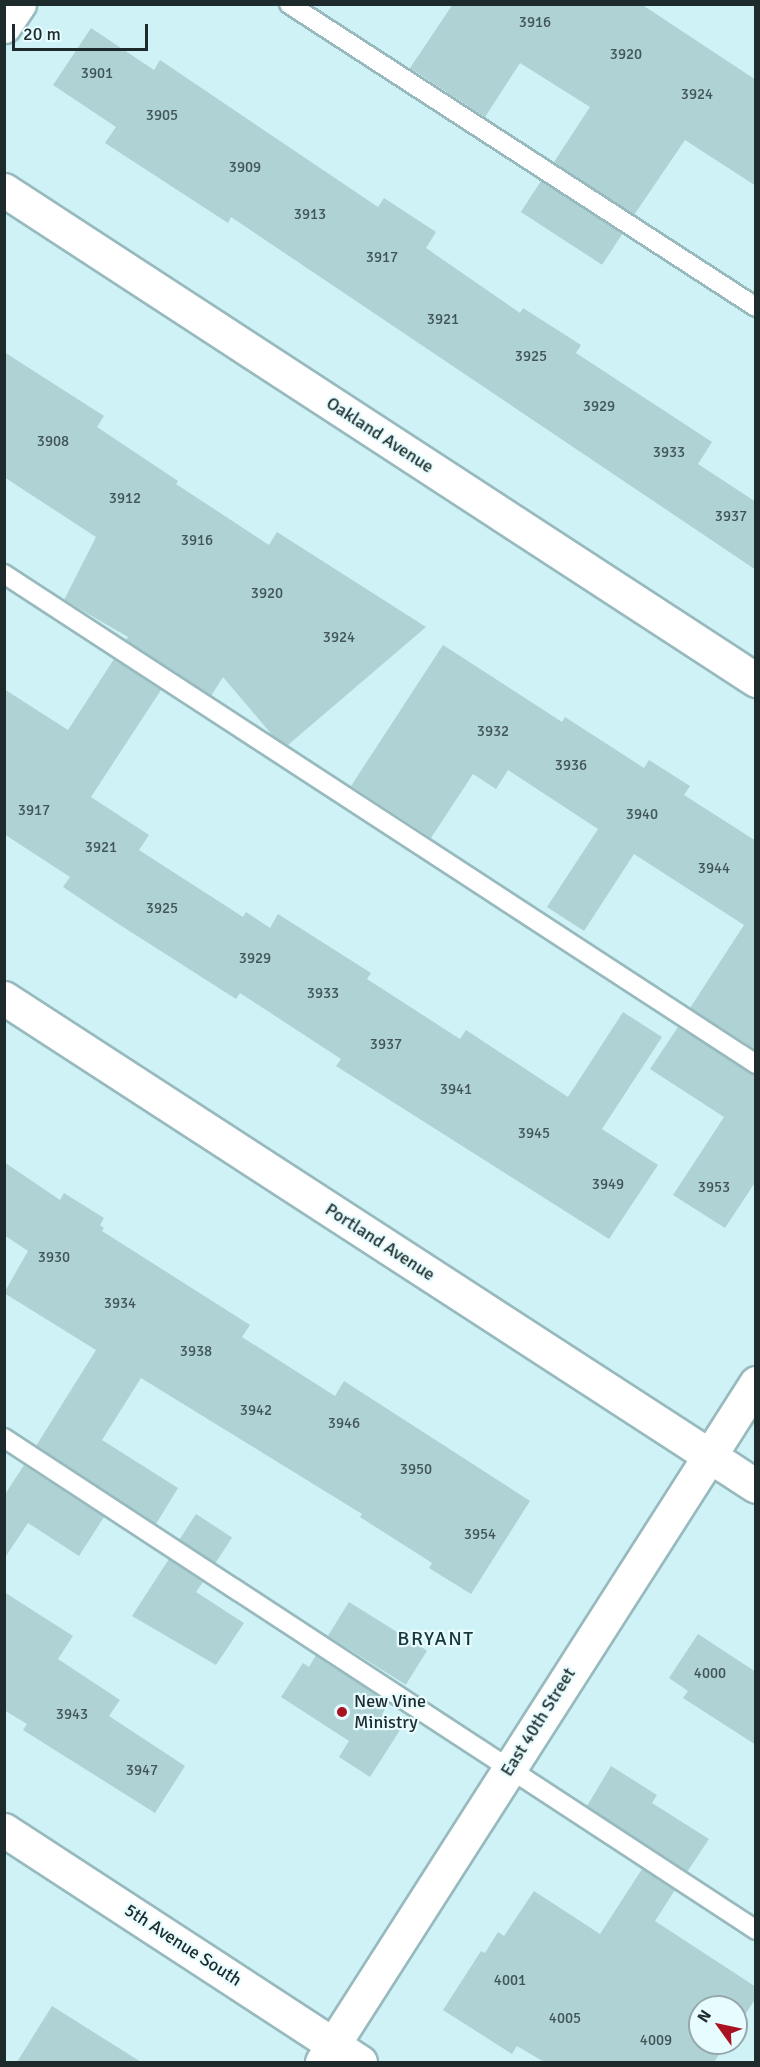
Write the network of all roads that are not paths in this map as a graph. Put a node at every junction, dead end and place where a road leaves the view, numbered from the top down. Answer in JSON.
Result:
{"nodes":[{"id":1,"x":19,"y":4,"type":"edge"},
{"id":2,"x":289,"y":4,"type":"edge"},
{"id":3,"x":4,"y":26,"type":"edge"},
{"id":4,"x":4,"y":190,"type":"edge"},
{"id":5,"x":756,"y":307,"type":"edge"},
{"id":6,"x":4,"y":574,"type":"edge"},
{"id":7,"x":756,"y":680,"type":"edge"},
{"id":8,"x":4,"y":998,"type":"edge"},
{"id":9,"x":756,"y":1064,"type":"edge"},
{"id":10,"x":756,"y":1383,"type":"edge"},
{"id":11,"x":4,"y":1438,"type":"edge"},
{"id":12,"x":709,"y":1455,"type":"junction"},
{"id":13,"x":756,"y":1486,"type":"edge"},
{"id":14,"x":508,"y":1771,"type":"junction"},
{"id":15,"x":4,"y":1830,"type":"edge"},
{"id":16,"x":756,"y":1930,"type":"edge"},
{"id":17,"x":339,"y":2056,"type":"edge"}],
"edges":[{"from":1,"to":3,"type":"street"},
{"from":2,"to":5,"type":"lane"},
{"from":4,"to":7,"type":"street","name":"Oakland Avenue"},
{"from":6,"to":9,"type":"lane"},
{"from":8,"to":12,"type":"street","name":"Portland Avenue"},
{"from":10,"to":12,"type":"street","name":"East 40th Street"},
{"from":11,"to":14,"type":"lane"},
{"from":12,"to":13,"type":"street","name":"Portland Avenue"},
{"from":12,"to":14,"type":"street","name":"East 40th Street"},
{"from":14,"to":16,"type":"lane"},
{"from":14,"to":17,"type":"street","name":"East 40th Street"},
{"from":15,"to":17,"type":"street","name":"5th Avenue South"}]}
